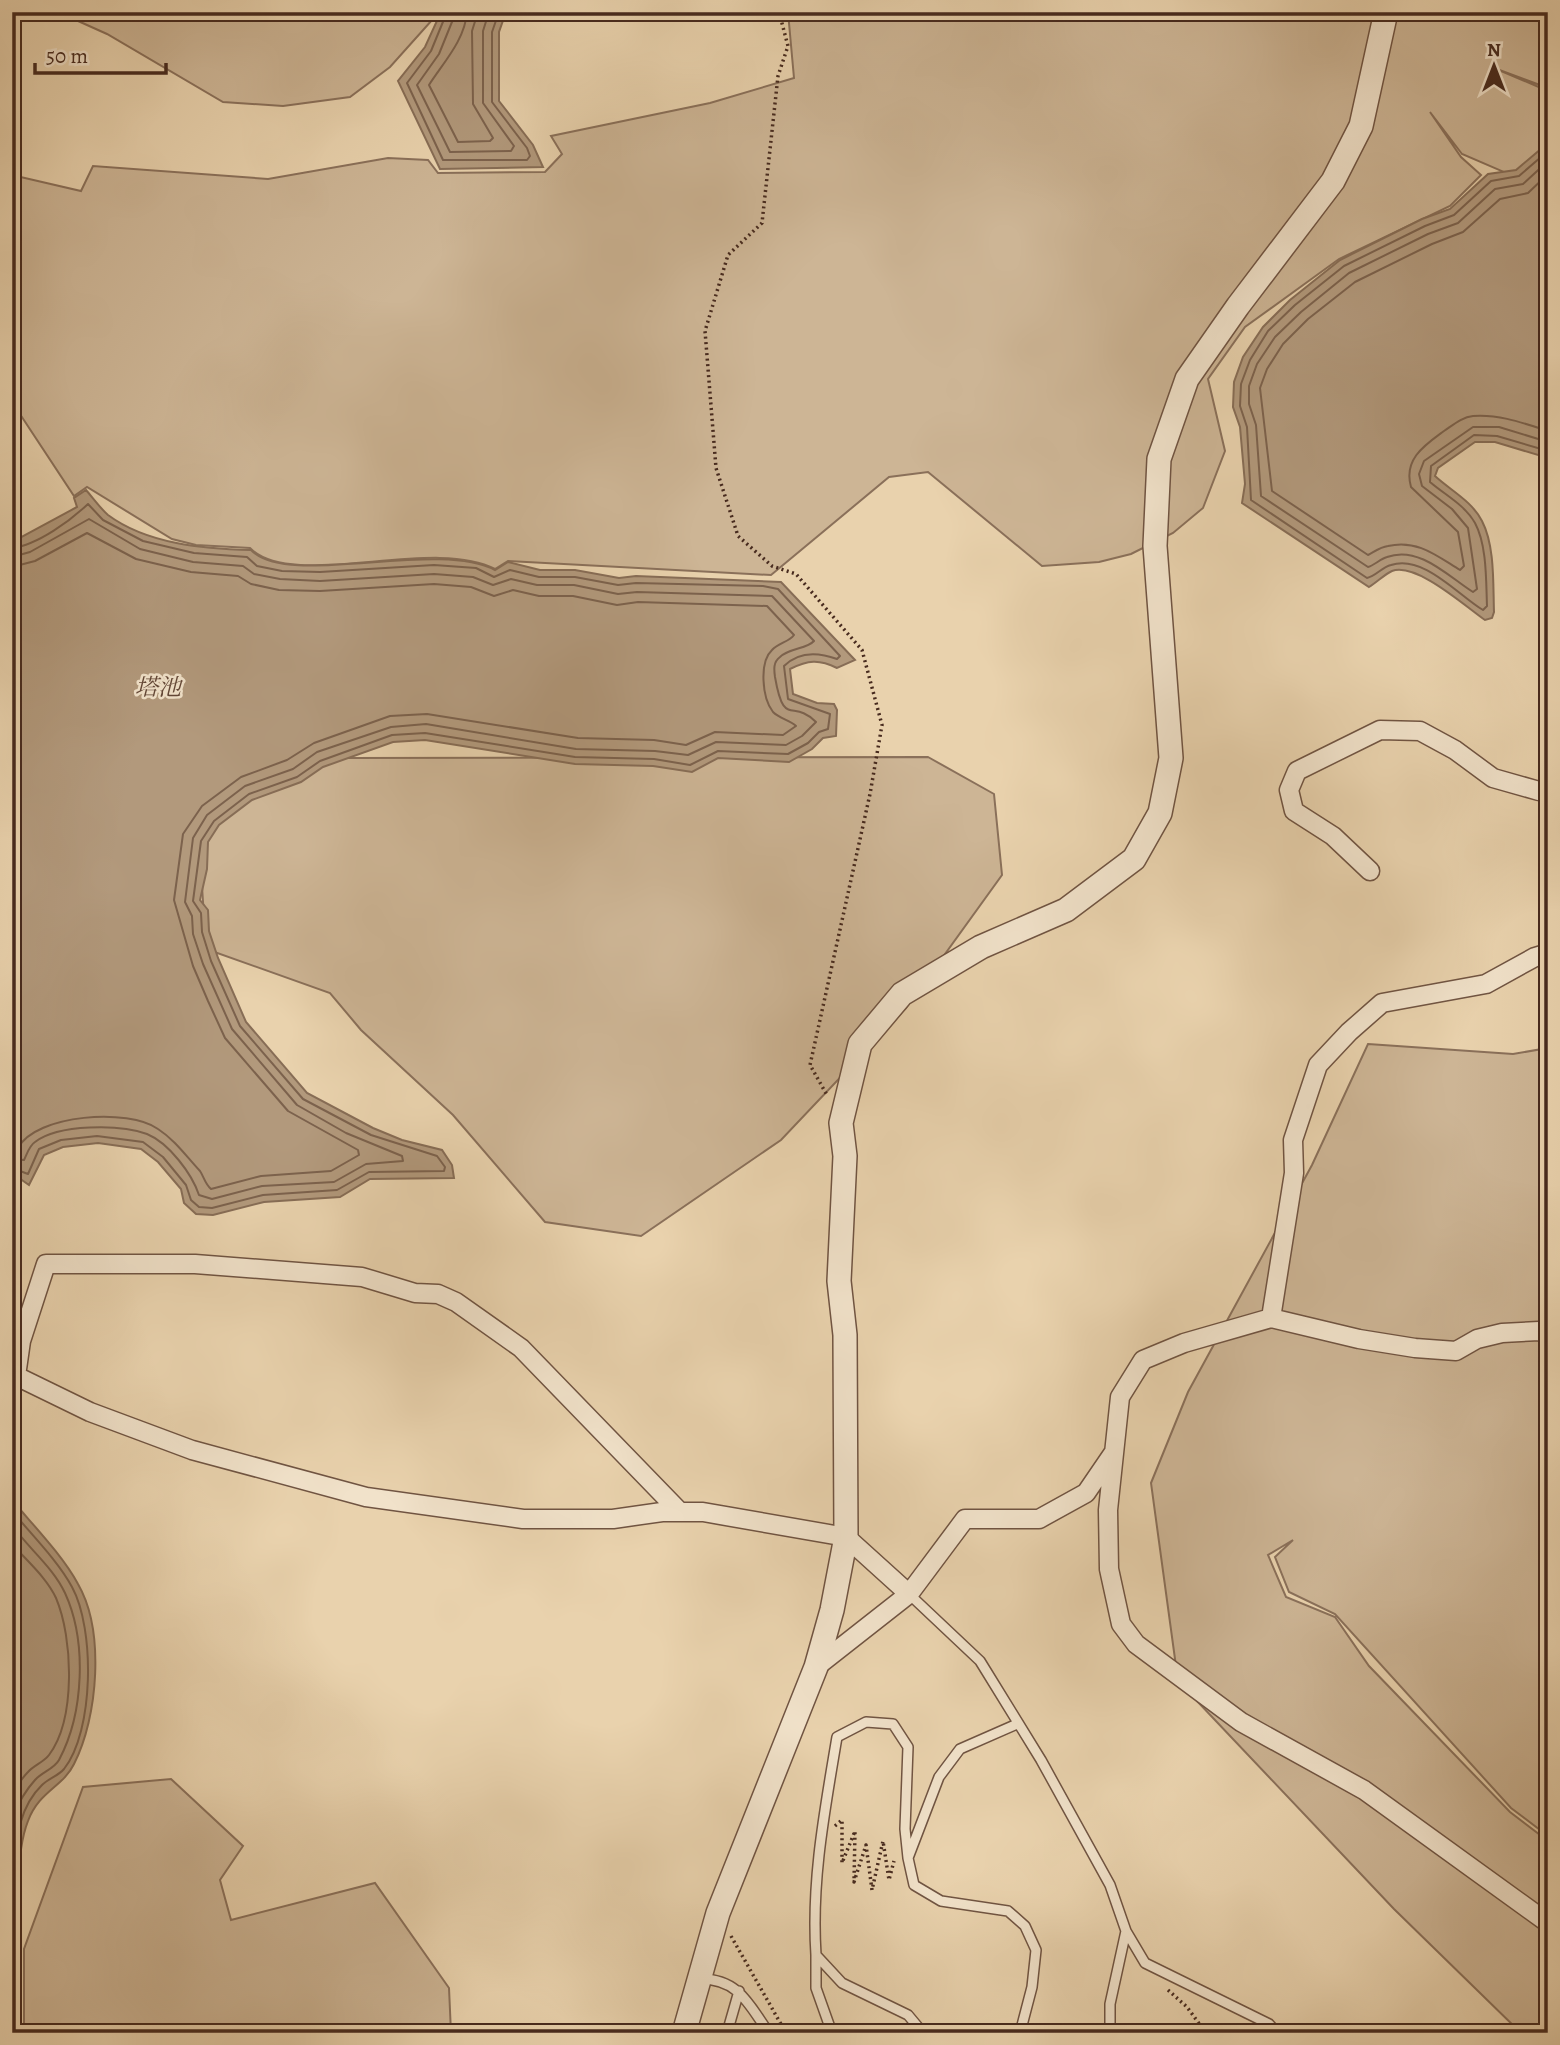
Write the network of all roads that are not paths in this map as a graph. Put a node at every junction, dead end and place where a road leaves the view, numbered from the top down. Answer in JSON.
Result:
{"nodes":[{"id":1,"x":1386,"y":12,"type":"edge"},
{"id":2,"x":1548,"y":788,"type":"edge"},
{"id":3,"x":1370,"y":871,"type":"dead end"},
{"id":4,"x":1548,"y":953,"type":"edge"},
{"id":5,"x":1271,"y":1318,"type":"junction"},
{"id":6,"x":1548,"y":1335,"type":"edge"},
{"id":7,"x":14,"y":1375,"type":"edge"},
{"id":8,"x":1117,"y":1447,"type":"junction"},
{"id":9,"x":680,"y":1512,"type":"junction"},
{"id":10,"x":846,"y":1537,"type":"junction"},
{"id":11,"x":909,"y":1594,"type":"junction"},
{"id":12,"x":816,"y":1667,"type":"junction"},
{"id":13,"x":1017,"y":1724,"type":"junction"},
{"id":14,"x":908,"y":1858,"type":"junction"},
{"id":15,"x":1548,"y":1923,"type":"edge"},
{"id":16,"x":1126,"y":1931,"type":"junction"},
{"id":17,"x":816,"y":1955,"type":"junction"},
{"id":18,"x":699,"y":1979,"type":"junction"},
{"id":19,"x":739,"y":1991,"type":"junction"},
{"id":20,"x":684,"y":2033,"type":"edge"},
{"id":21,"x":727,"y":2033,"type":"edge"},
{"id":22,"x":769,"y":2033,"type":"edge"},
{"id":23,"x":832,"y":2033,"type":"edge"},
{"id":24,"x":923,"y":2033,"type":"edge"},
{"id":25,"x":1020,"y":2033,"type":"edge"},
{"id":26,"x":1110,"y":2033,"type":"edge"},
{"id":27,"x":1277,"y":2033,"type":"edge"}],
"edges":[{"from":1,"to":10,"type":"street"},
{"from":2,"to":3,"type":"street"},
{"from":4,"to":5,"type":"street"},
{"from":5,"to":6,"type":"street"},
{"from":5,"to":8,"type":"street"},
{"from":7,"to":9,"type":"street"},
{"from":7,"to":9,"type":"street"},
{"from":8,"to":11,"type":"street"},
{"from":8,"to":15,"type":"street"},
{"from":9,"to":10,"type":"street"},
{"from":10,"to":11,"type":"street"},
{"from":10,"to":12,"type":"street"},
{"from":11,"to":12,"type":"street"},
{"from":11,"to":13,"type":"lane"},
{"from":12,"to":18,"type":"street"},
{"from":13,"to":14,"type":"lane"},
{"from":13,"to":16,"type":"lane"},
{"from":14,"to":17,"type":"lane"},
{"from":14,"to":25,"type":"lane"},
{"from":16,"to":26,"type":"lane"},
{"from":16,"to":27,"type":"lane"},
{"from":17,"to":23,"type":"lane"},
{"from":17,"to":24,"type":"lane"},
{"from":18,"to":19,"type":"lane"},
{"from":18,"to":20,"type":"street"},
{"from":19,"to":21,"type":"lane"},
{"from":19,"to":22,"type":"lane"}]}
